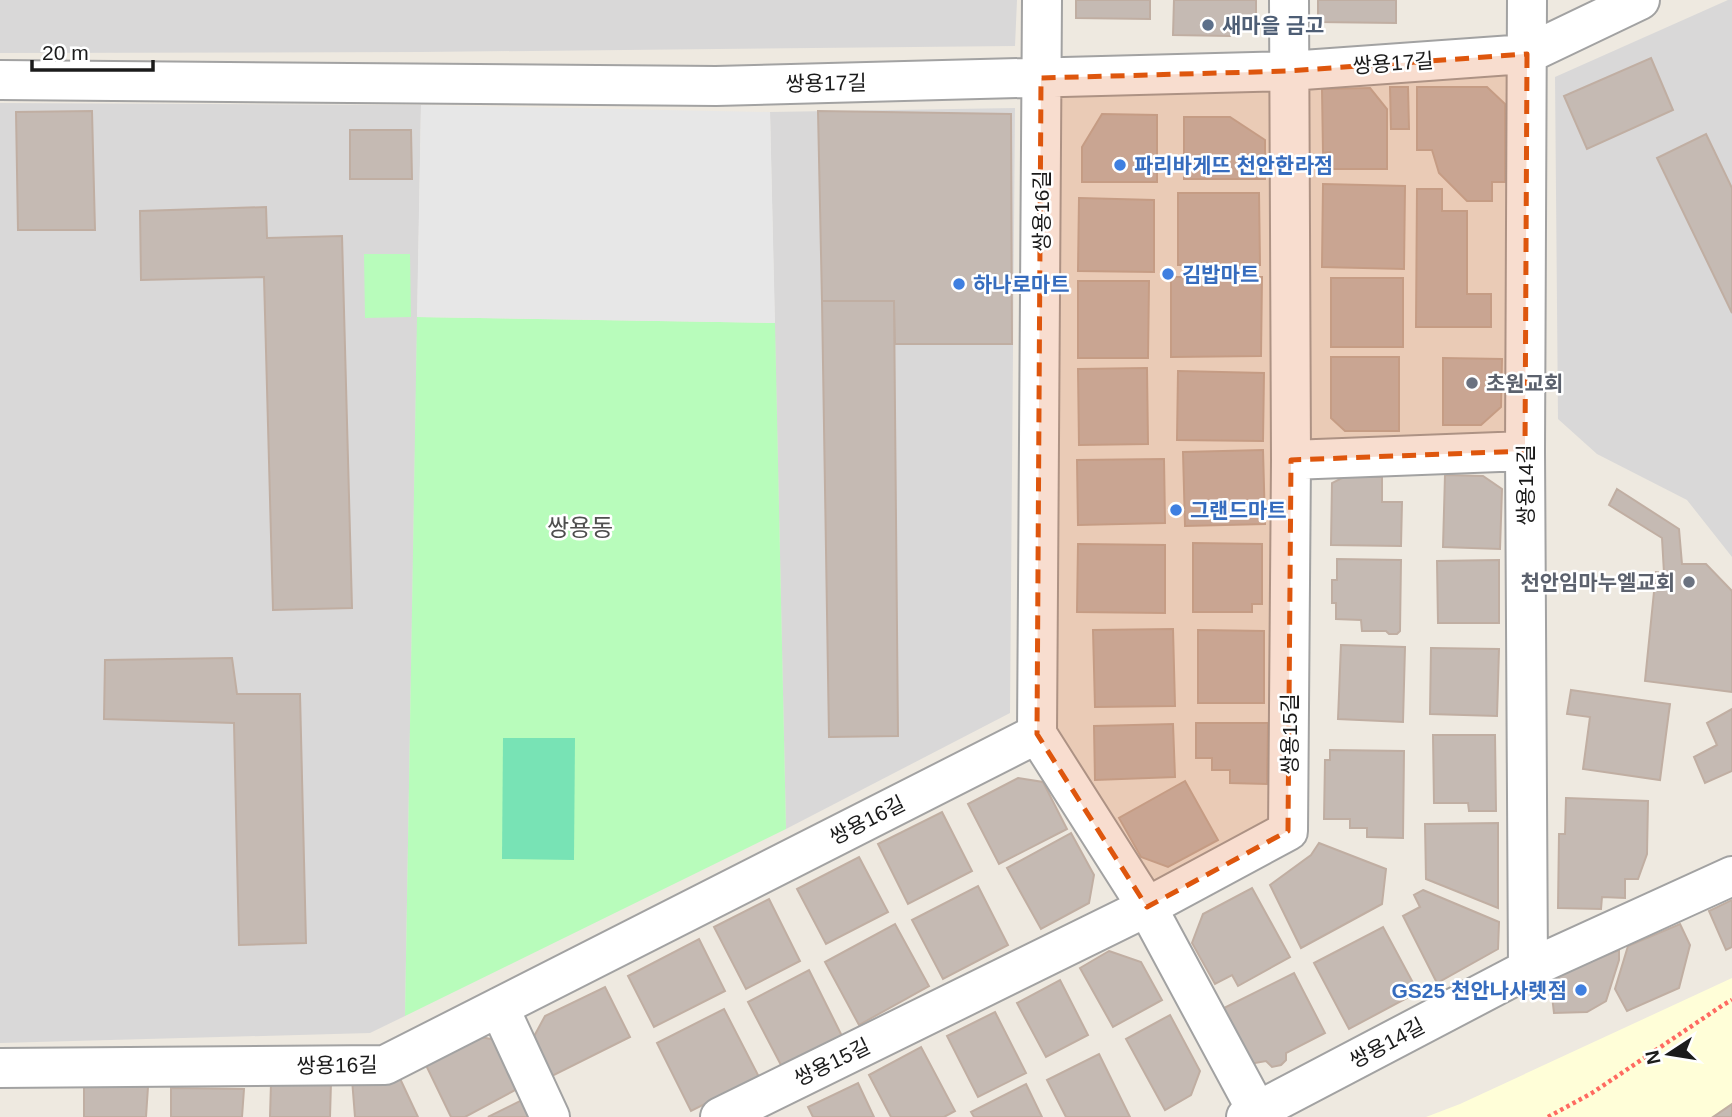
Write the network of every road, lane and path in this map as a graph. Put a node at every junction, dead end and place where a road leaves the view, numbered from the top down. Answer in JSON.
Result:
{"nodes":[{"id":1,"x":1042,"y":0,"type":"edge"},
{"id":2,"x":1289,"y":0,"type":"edge"},
{"id":3,"x":1527,"y":0,"type":"edge"},
{"id":4,"x":1640,"y":0,"type":"edge"},
{"id":5,"x":1527,"y":54,"type":"junction"},
{"id":6,"x":1289,"y":71,"type":"junction"},
{"id":7,"x":1041,"y":78,"type":"junction"},
{"id":8,"x":0,"y":80,"type":"edge"},
{"id":9,"x":1525,"y":451,"type":"junction"},
{"id":10,"x":1292,"y":460,"type":"junction"},
{"id":11,"x":1037,"y":734,"type":"junction"},
{"id":12,"x":1732,"y":876,"type":"edge"},
{"id":13,"x":1147,"y":908,"type":"junction"},
{"id":14,"x":1528,"y":970,"type":"junction"},
{"id":15,"x":1732,"y":1000,"type":"edge"},
{"id":16,"x":499,"y":1007,"type":"junction"},
{"id":17,"x":0,"y":1068,"type":"edge"},
{"id":18,"x":1252,"y":1114,"type":"edge"},
{"id":19,"x":550,"y":1117,"type":"edge"},
{"id":20,"x":720,"y":1117,"type":"edge"},
{"id":21,"x":1548,"y":1117,"type":"edge"}],
"edges":[{"from":1,"to":7,"type":"street","name":"쌍용16길"},
{"from":2,"to":6,"type":"street","name":"쌍용15길"},
{"from":3,"to":5,"type":"street","name":"쌍용14길"},
{"from":4,"to":5,"type":"street","name":"쌍용17길"},
{"from":5,"to":6,"type":"street","name":"쌍용17길"},
{"from":5,"to":9,"type":"street","name":"쌍용14길"},
{"from":6,"to":7,"type":"street","name":"쌍용17길"},
{"from":6,"to":10,"type":"street","name":"쌍용15길"},
{"from":7,"to":8,"type":"street","name":"쌍용17길"},
{"from":7,"to":11,"type":"street","name":"쌍용16길"},
{"from":9,"to":10,"type":"street"},
{"from":9,"to":14,"type":"street","name":"쌍용14길"},
{"from":10,"to":13,"type":"street","name":"쌍용15길"},
{"from":11,"to":13,"type":"street"},
{"from":11,"to":16,"type":"street","name":"쌍용16길"},
{"from":12,"to":14,"type":"street","name":"쌍용14길"},
{"from":13,"to":18,"type":"street"},
{"from":13,"to":20,"type":"street","name":"쌍용15길"},
{"from":14,"to":18,"type":"street","name":"쌍용14길"},
{"from":15,"to":21,"type":"path"},
{"from":16,"to":17,"type":"street","name":"쌍용16길"},
{"from":16,"to":19,"type":"street"}]}
